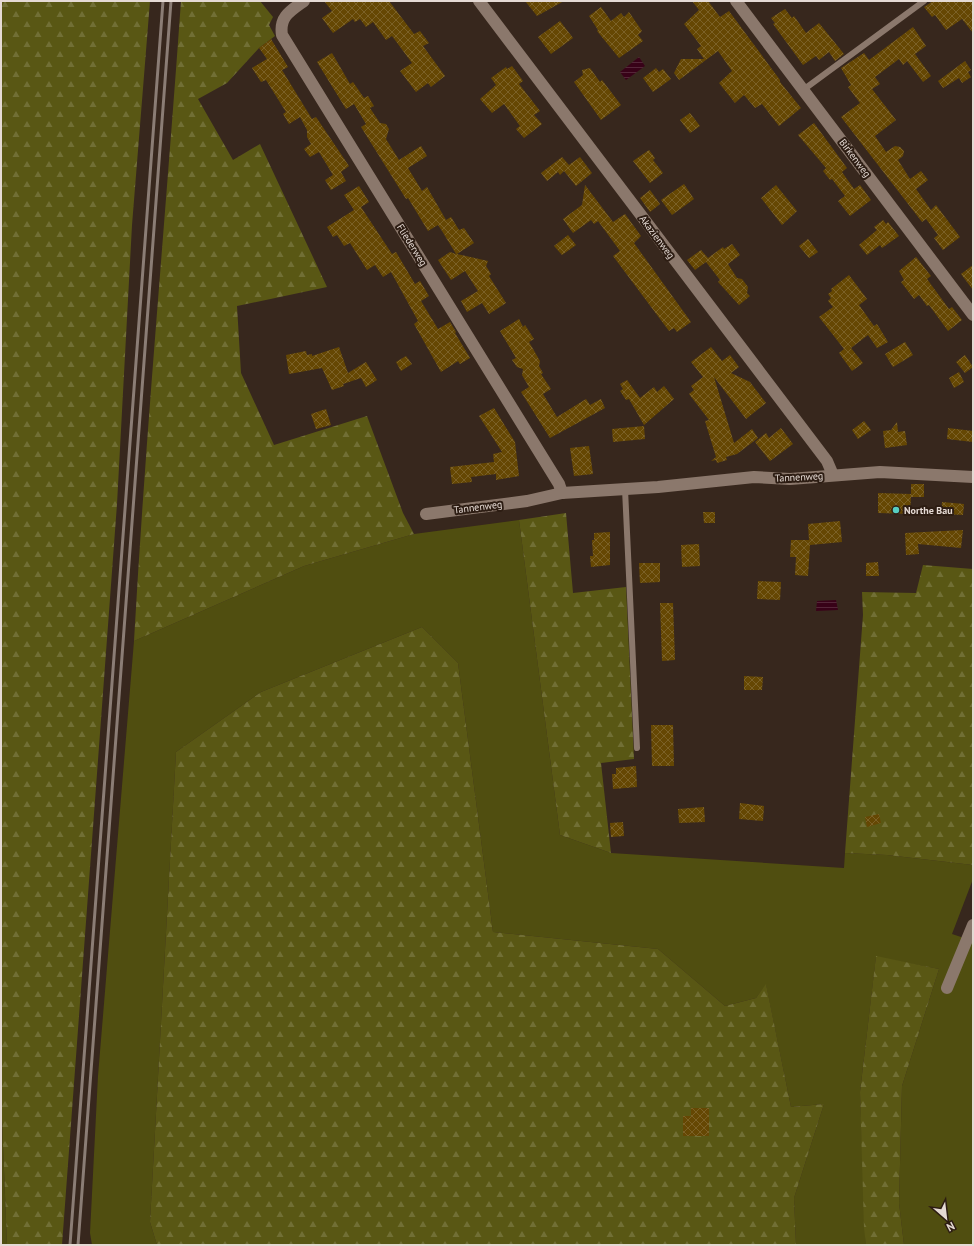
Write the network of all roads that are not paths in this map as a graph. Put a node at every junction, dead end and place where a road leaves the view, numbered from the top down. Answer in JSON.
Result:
{"nodes":[{"id":1,"x":304,"y":1,"type":"edge"},
{"id":2,"x":478,"y":1,"type":"edge"},
{"id":3,"x":736,"y":1,"type":"edge"},
{"id":4,"x":924,"y":1,"type":"edge"},
{"id":5,"x":803,"y":90,"type":"junction"},
{"id":6,"x":973,"y":315,"type":"edge"},
{"id":7,"x":833,"y":475,"type":"junction"},
{"id":8,"x":973,"y":477,"type":"edge"},
{"id":9,"x":625,"y":489,"type":"junction"},
{"id":10,"x":562,"y":493,"type":"junction"},
{"id":11,"x":426,"y":514,"type":"dead end"},
{"id":12,"x":638,"y":748,"type":"dead end"},
{"id":13,"x":973,"y":925,"type":"edge"},
{"id":14,"x":947,"y":988,"type":"dead end"}],
"edges":[{"from":1,"to":10,"type":"street","name":"Fliederweg"},
{"from":2,"to":7,"type":"street","name":"Akazienweg"},
{"from":3,"to":5,"type":"street","name":"Birkenweg"},
{"from":4,"to":5,"type":"lane"},
{"from":5,"to":6,"type":"street","name":"Birkenweg"},
{"from":7,"to":8,"type":"street","name":"Tannenweg"},
{"from":7,"to":9,"type":"street","name":"Tannenweg"},
{"from":9,"to":10,"type":"street","name":"Tannenweg"},
{"from":9,"to":12,"type":"lane"},
{"from":10,"to":11,"type":"street","name":"Tannenweg"},
{"from":13,"to":14,"type":"street"}]}
